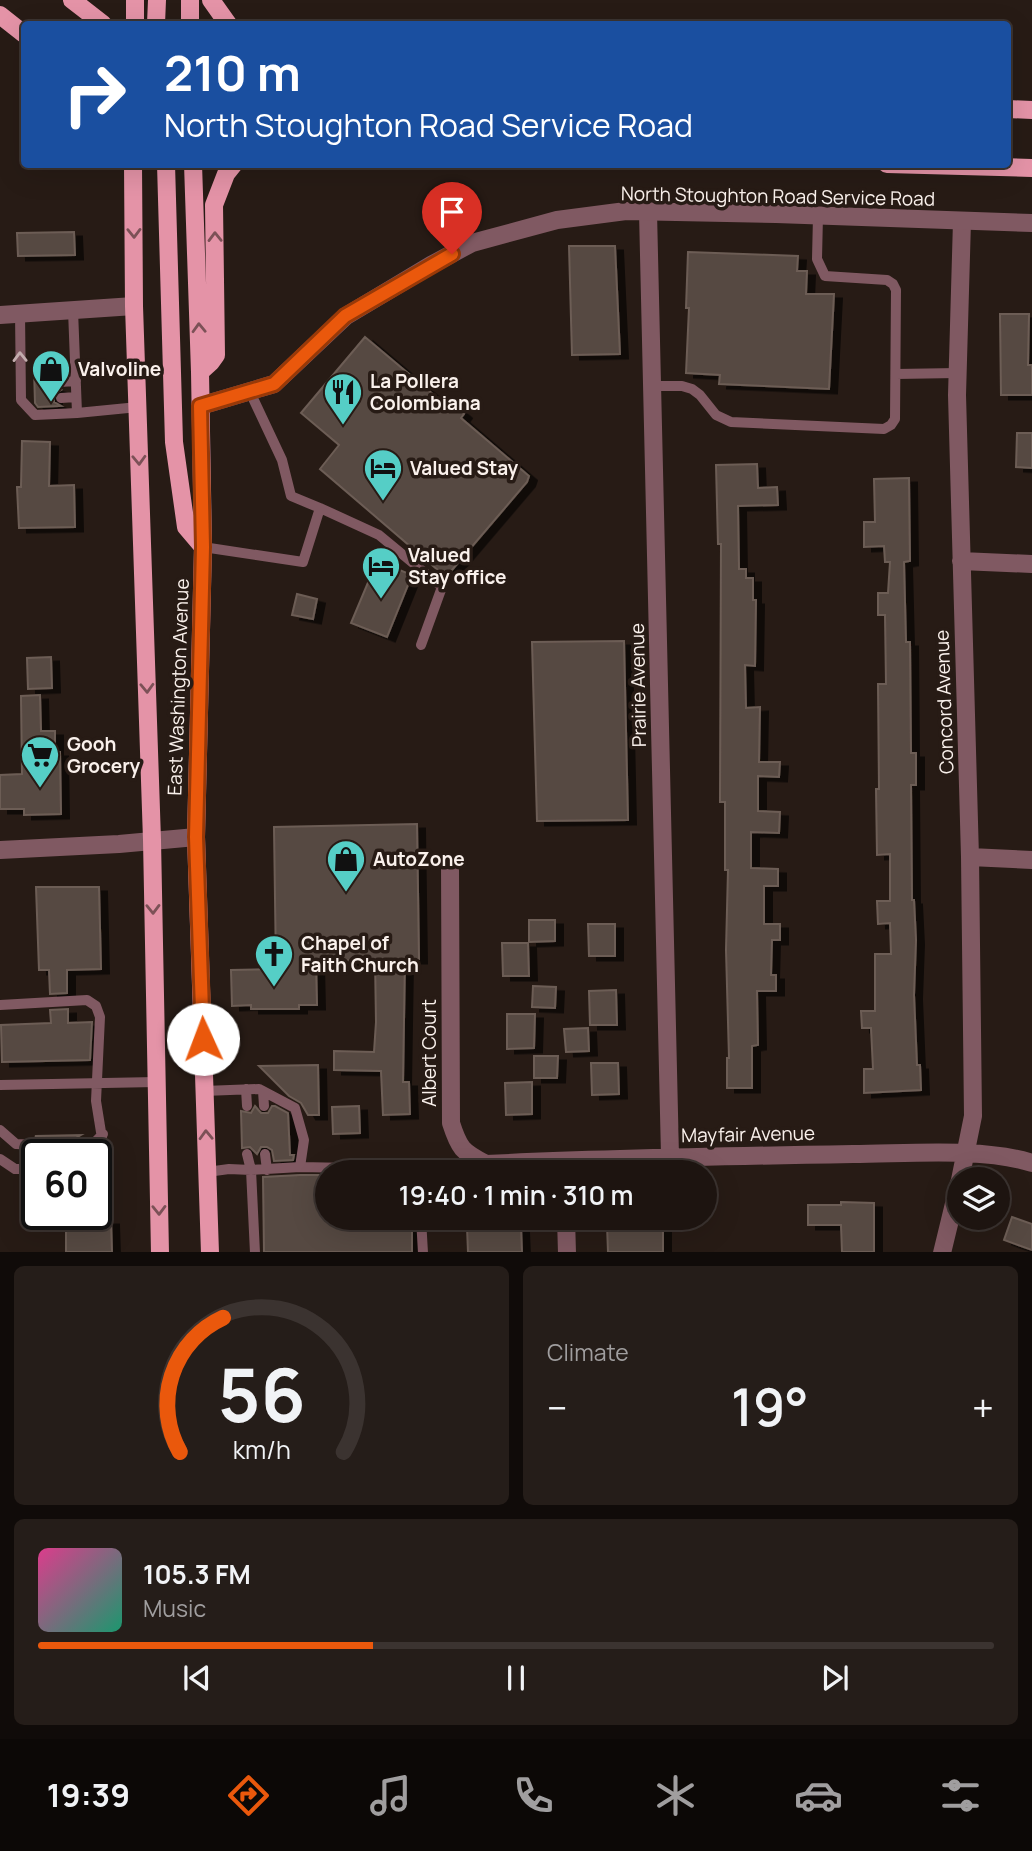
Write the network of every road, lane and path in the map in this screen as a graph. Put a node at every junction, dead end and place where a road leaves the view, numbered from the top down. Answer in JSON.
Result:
{"nodes":[{"id":1,"x":72,"y":0,"type":"edge"},
{"id":2,"x":135,"y":0,"type":"edge"},
{"id":3,"x":157,"y":0,"type":"edge"},
{"id":4,"x":190,"y":0,"type":"edge"},
{"id":5,"x":211,"y":0,"type":"edge"},
{"id":6,"x":0,"y":15,"type":"edge"},
{"id":7,"x":99,"y":21,"type":"edge"},
{"id":8,"x":135,"y":21,"type":"edge"},
{"id":9,"x":156,"y":21,"type":"edge"},
{"id":10,"x":190,"y":21,"type":"edge"},
{"id":11,"x":226,"y":21,"type":"edge"},
{"id":12,"x":21,"y":32,"type":"edge"},
{"id":13,"x":1011,"y":109,"type":"edge"},
{"id":14,"x":1032,"y":110,"type":"edge"},
{"id":15,"x":1011,"y":167,"type":"edge"},
{"id":16,"x":133,"y":168,"type":"edge"},
{"id":17,"x":166,"y":168,"type":"edge"},
{"id":18,"x":193,"y":168,"type":"edge"},
{"id":19,"x":231,"y":168,"type":"edge"},
{"id":20,"x":1032,"y":168,"type":"edge"},
{"id":21,"x":648,"y":212,"type":"junction"},
{"id":22,"x":818,"y":216,"type":"junction"},
{"id":23,"x":962,"y":221,"type":"junction"},
{"id":24,"x":1032,"y":223,"type":"edge"},
{"id":25,"x":134,"y":306,"type":"junction"},
{"id":26,"x":73,"y":310,"type":"junction"},
{"id":27,"x":20,"y":313,"type":"junction"},
{"id":28,"x":0,"y":315,"type":"edge"},
{"id":29,"x":200,"y":372,"type":"junction"},
{"id":30,"x":957,"y":373,"type":"junction"},
{"id":31,"x":896,"y":374,"type":"junction"},
{"id":32,"x":76,"y":381,"type":"junction"},
{"id":33,"x":61,"y":382,"type":"dead end"},
{"id":34,"x":21,"y":384,"type":"junction"},
{"id":35,"x":34,"y":384,"type":"dead end"},
{"id":36,"x":652,"y":386,"type":"junction"},
{"id":37,"x":250,"y":392,"type":"junction"},
{"id":38,"x":76,"y":397,"type":"junction"},
{"id":39,"x":61,"y":398,"type":"dead end"},
{"id":40,"x":35,"y":399,"type":"dead end"},
{"id":41,"x":21,"y":400,"type":"junction"},
{"id":42,"x":200,"y":406,"type":"junction"},
{"id":43,"x":138,"y":407,"type":"junction"},
{"id":44,"x":77,"y":413,"type":"junction"},
{"id":45,"x":320,"y":508,"type":"junction"},
{"id":46,"x":203,"y":547,"type":"junction"},
{"id":47,"x":961,"y":561,"type":"junction"},
{"id":48,"x":1032,"y":564,"type":"edge"},
{"id":49,"x":421,"y":645,"type":"dead end"},
{"id":50,"x":196,"y":837,"type":"junction"},
{"id":51,"x":152,"y":841,"type":"junction"},
{"id":52,"x":0,"y":850,"type":"edge"},
{"id":53,"x":970,"y":857,"type":"junction"},
{"id":54,"x":1032,"y":860,"type":"edge"},
{"id":55,"x":450,"y":863,"type":"dead end"},
{"id":56,"x":0,"y":1005,"type":"edge"},
{"id":57,"x":156,"y":1082,"type":"junction"},
{"id":58,"x":97,"y":1083,"type":"junction"},
{"id":59,"x":0,"y":1085,"type":"edge"},
{"id":60,"x":246,"y":1089,"type":"junction"},
{"id":61,"x":204,"y":1091,"type":"junction"},
{"id":62,"x":263,"y":1091,"type":"junction"},
{"id":63,"x":247,"y":1106,"type":"dead end"},
{"id":64,"x":264,"y":1106,"type":"dead end"},
{"id":65,"x":0,"y":1130,"type":"edge"},
{"id":66,"x":103,"y":1134,"type":"junction"},
{"id":67,"x":98,"y":1139,"type":"edge"},
{"id":68,"x":103,"y":1139,"type":"edge"},
{"id":69,"x":21,"y":1144,"type":"edge"},
{"id":70,"x":247,"y":1154,"type":"dead end"},
{"id":71,"x":265,"y":1154,"type":"dead end"},
{"id":72,"x":467,"y":1154,"type":"joint"},
{"id":73,"x":966,"y":1155,"type":"junction"},
{"id":74,"x":670,"y":1156,"type":"junction"},
{"id":75,"x":0,"y":1159,"type":"edge"},
{"id":76,"x":478,"y":1160,"type":"edge"},
{"id":77,"x":628,"y":1160,"type":"edge"},
{"id":78,"x":1032,"y":1163,"type":"edge"},
{"id":79,"x":300,"y":1167,"type":"junction"},
{"id":80,"x":315,"y":1167,"type":"edge"},
{"id":81,"x":963,"y":1167,"type":"edge"},
{"id":82,"x":21,"y":1169,"type":"edge"},
{"id":83,"x":251,"y":1170,"type":"junction"},
{"id":84,"x":267,"y":1170,"type":"junction"},
{"id":85,"x":207,"y":1172,"type":"junction"},
{"id":86,"x":422,"y":1230,"type":"edge"},
{"id":87,"x":566,"y":1230,"type":"edge"},
{"id":88,"x":947,"y":1230,"type":"edge"},
{"id":89,"x":160,"y":1252,"type":"edge"},
{"id":90,"x":210,"y":1252,"type":"edge"},
{"id":91,"x":255,"y":1252,"type":"edge"},
{"id":92,"x":423,"y":1252,"type":"edge"},
{"id":93,"x":567,"y":1252,"type":"edge"},
{"id":94,"x":942,"y":1252,"type":"edge"}],
"edges":[{"from":1,"to":7,"type":"main road"},
{"from":2,"to":8,"type":"main road"},
{"from":3,"to":9,"type":"main road"},
{"from":4,"to":10,"type":"main road"},
{"from":5,"to":11,"type":"main road"},
{"from":6,"to":12,"type":"main road"},
{"from":13,"to":14,"type":"main road"},
{"from":15,"to":20,"type":"main road"},
{"from":16,"to":25,"type":"main road","name":"East Washington Avenue","one_way":true},
{"from":17,"to":46,"type":"main road"},
{"from":29,"to":18,"type":"main road","name":"East Washington Avenue","one_way":true},
{"from":29,"to":19,"type":"main road","one_way":true},
{"from":21,"to":22,"type":"street","name":"North Stoughton Road Service Road"},
{"from":21,"to":36,"type":"street","name":"Prairie Avenue"},
{"from":21,"to":37,"type":"street","name":"North Stoughton Road Service Road"},
{"from":22,"to":23,"type":"street","name":"North Stoughton Road Service Road"},
{"from":22,"to":31,"type":"lane"},
{"from":23,"to":24,"type":"street","name":"North Stoughton Road Service Road"},
{"from":23,"to":30,"type":"street","name":"Concord Avenue"},
{"from":25,"to":26,"type":"street"},
{"from":25,"to":43,"type":"main road","name":"East Washington Avenue"},
{"from":26,"to":27,"type":"street"},
{"from":26,"to":32,"type":"lane"},
{"from":27,"to":28,"type":"street"},
{"from":34,"to":27,"type":"lane","one_way":true},
{"from":29,"to":42,"type":"main road","name":"East Washington Avenue"},
{"from":30,"to":31,"type":"lane"},
{"from":30,"to":47,"type":"street","name":"Concord Avenue"},
{"from":31,"to":36,"type":"lane"},
{"from":32,"to":33,"type":"lane"},
{"from":32,"to":38,"type":"lane"},
{"from":34,"to":35,"type":"lane"},
{"from":34,"to":41,"type":"lane"},
{"from":36,"to":74,"type":"street","name":"Prairie Avenue"},
{"from":37,"to":42,"type":"street","name":"North Stoughton Road Service Road"},
{"from":37,"to":45,"type":"lane"},
{"from":38,"to":39,"type":"lane"},
{"from":38,"to":44,"type":"lane"},
{"from":40,"to":41,"type":"lane"},
{"from":41,"to":44,"type":"lane"},
{"from":42,"to":46,"type":"main road","name":"East Washington Avenue"},
{"from":43,"to":44,"type":"lane"},
{"from":43,"to":51,"type":"main road","name":"East Washington Avenue","one_way":true},
{"from":45,"to":46,"type":"lane"},
{"from":45,"to":49,"type":"lane"},
{"from":46,"to":50,"type":"main road","name":"East Washington Avenue"},
{"from":47,"to":48,"type":"street"},
{"from":47,"to":53,"type":"street","name":"Concord Avenue"},
{"from":50,"to":51,"type":"street"},
{"from":50,"to":61,"type":"main road","name":"East Washington Avenue"},
{"from":51,"to":52,"type":"street"},
{"from":51,"to":57,"type":"main road","name":"East Washington Avenue","one_way":true},
{"from":53,"to":54,"type":"street"},
{"from":53,"to":73,"type":"street","name":"Concord Avenue"},
{"from":55,"to":72,"type":"street","name":"Albert Court"},
{"from":56,"to":58,"type":"lane"},
{"from":57,"to":58,"type":"lane"},
{"from":57,"to":89,"type":"main road","name":"East Washington Avenue","one_way":true},
{"from":58,"to":59,"type":"lane"},
{"from":58,"to":66,"type":"lane"},
{"from":60,"to":61,"type":"lane"},
{"from":60,"to":62,"type":"lane"},
{"from":60,"to":63,"type":"lane"},
{"from":85,"to":61,"type":"main road","name":"East Washington Avenue","one_way":true},
{"from":62,"to":64,"type":"lane"},
{"from":62,"to":79,"type":"lane"},
{"from":65,"to":69,"type":"lane"},
{"from":66,"to":67,"type":"lane"},
{"from":66,"to":68,"type":"lane"},
{"from":70,"to":83,"type":"lane"},
{"from":71,"to":84,"type":"lane"},
{"from":72,"to":76,"type":"street","name":"Mayfair Avenue"},
{"from":73,"to":74,"type":"street","name":"Mayfair Avenue"},
{"from":73,"to":78,"type":"street","name":"Mayfair Avenue"},
{"from":73,"to":81,"type":"street","name":"Concord Avenue"},
{"from":74,"to":77,"type":"street","name":"Mayfair Avenue"},
{"from":75,"to":82,"type":"lane"},
{"from":79,"to":80,"type":"lane"},
{"from":79,"to":84,"type":"lane"},
{"from":83,"to":84,"type":"lane"},
{"from":83,"to":85,"type":"lane"},
{"from":83,"to":91,"type":"lane"},
{"from":85,"to":90,"type":"main road","name":"East Washington Avenue"},
{"from":86,"to":92,"type":"lane"},
{"from":87,"to":93,"type":"street"},
{"from":88,"to":94,"type":"street","name":"Concord Avenue"}]}
